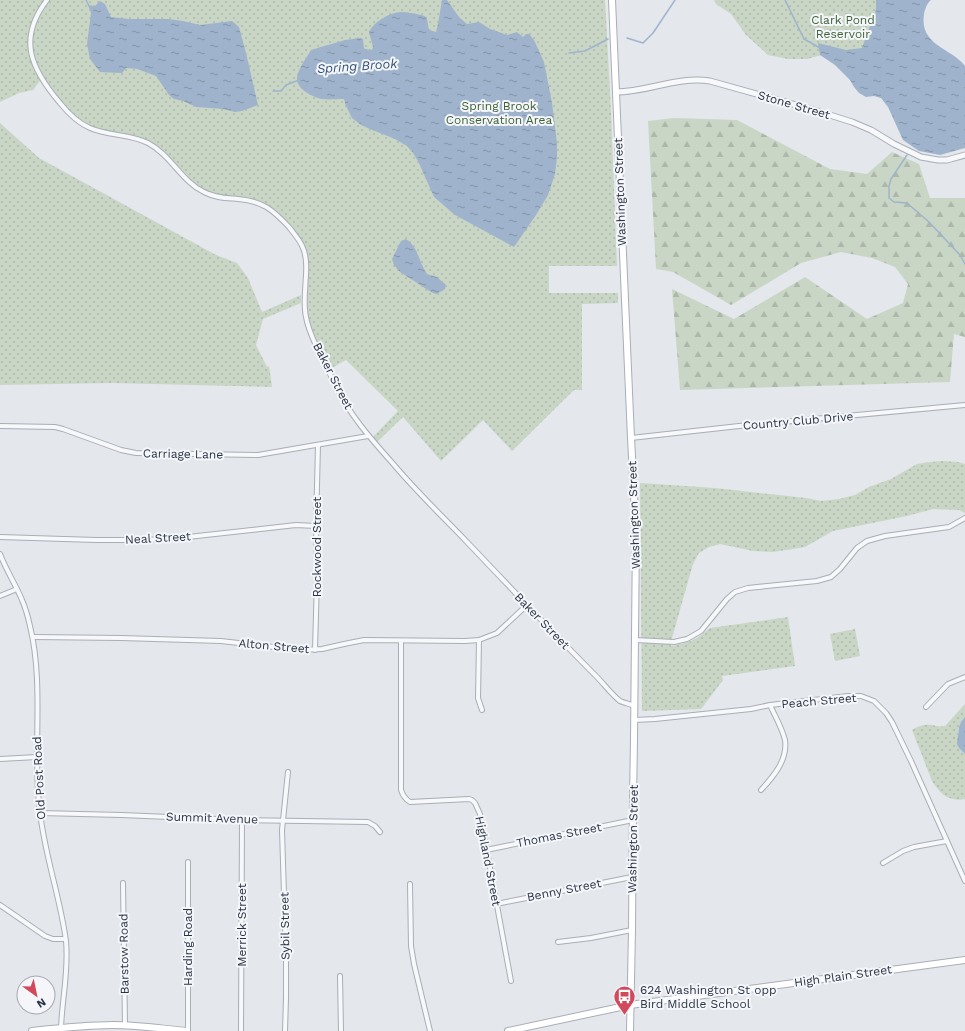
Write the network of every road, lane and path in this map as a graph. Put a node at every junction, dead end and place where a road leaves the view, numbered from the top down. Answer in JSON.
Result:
{"nodes":[{"id":1,"x":47,"y":0,"type":"edge"},
{"id":2,"x":612,"y":0,"type":"edge"},
{"id":3,"x":616,"y":92,"type":"junction"},
{"id":4,"x":965,"y":155,"type":"edge"},
{"id":5,"x":965,"y":405,"type":"edge"},
{"id":6,"x":0,"y":426,"type":"edge"},
{"id":7,"x":368,"y":436,"type":"junction"},
{"id":8,"x":631,"y":438,"type":"junction"},
{"id":9,"x":318,"y":445,"type":"junction"},
{"id":10,"x":965,"y":518,"type":"edge"},
{"id":11,"x":316,"y":526,"type":"junction"},
{"id":12,"x":0,"y":536,"type":"edge"},
{"id":13,"x":0,"y":554,"type":"edge"},
{"id":14,"x":17,"y":589,"type":"junction"},
{"id":15,"x":0,"y":596,"type":"edge"},
{"id":16,"x":527,"y":605,"type":"junction"},
{"id":17,"x":33,"y":637,"type":"junction"},
{"id":18,"x":479,"y":640,"type":"junction"},
{"id":19,"x":635,"y":640,"type":"junction"},
{"id":20,"x":401,"y":641,"type":"junction"},
{"id":21,"x":315,"y":650,"type":"junction"},
{"id":22,"x":965,"y":677,"type":"edge"},
{"id":23,"x":770,"y":705,"type":"junction"},
{"id":24,"x":634,"y":706,"type":"junction"},
{"id":25,"x":926,"y":707,"type":"dead end"},
{"id":26,"x":482,"y":710,"type":"dead end"},
{"id":27,"x":634,"y":720,"type":"junction"},
{"id":28,"x":37,"y":756,"type":"junction"},
{"id":29,"x":0,"y":759,"type":"edge"},
{"id":30,"x":288,"y":772,"type":"dead end"},
{"id":31,"x":761,"y":790,"type":"dead end"},
{"id":32,"x":40,"y":813,"type":"junction"},
{"id":33,"x":242,"y":820,"type":"junction"},
{"id":34,"x":283,"y":820,"type":"junction"},
{"id":35,"x":633,"y":820,"type":"junction"},
{"id":36,"x":380,"y":832,"type":"dead end"},
{"id":37,"x":947,"y":841,"type":"junction"},
{"id":38,"x":486,"y":850,"type":"junction"},
{"id":39,"x":188,"y":862,"type":"dead end"},
{"id":40,"x":883,"y":863,"type":"dead end"},
{"id":41,"x":632,"y":877,"type":"junction"},
{"id":42,"x":965,"y":881,"type":"edge"},
{"id":43,"x":123,"y":883,"type":"dead end"},
{"id":44,"x":410,"y":884,"type":"dead end"},
{"id":45,"x":0,"y":904,"type":"edge"},
{"id":46,"x":496,"y":904,"type":"junction"},
{"id":47,"x":632,"y":930,"type":"junction"},
{"id":48,"x":65,"y":939,"type":"junction"},
{"id":49,"x":558,"y":942,"type":"dead end"},
{"id":50,"x":965,"y":960,"type":"edge"},
{"id":51,"x":340,"y":976,"type":"dead end"},
{"id":52,"x":511,"y":981,"type":"dead end"},
{"id":53,"x":630,"y":1005,"type":"junction"},
{"id":54,"x":125,"y":1025,"type":"junction"},
{"id":55,"x":61,"y":1030,"type":"edge"},
{"id":56,"x":32,"y":1031,"type":"edge"},
{"id":57,"x":188,"y":1031,"type":"edge"},
{"id":58,"x":241,"y":1031,"type":"edge"},
{"id":59,"x":285,"y":1031,"type":"edge"},
{"id":60,"x":341,"y":1031,"type":"edge"},
{"id":61,"x":430,"y":1031,"type":"edge"},
{"id":62,"x":508,"y":1031,"type":"edge"},
{"id":63,"x":630,"y":1031,"type":"edge"}],
"edges":[{"from":1,"to":7,"type":"street","name":"Baker Street"},
{"from":2,"to":3,"type":"main road","name":"Washington Street"},
{"from":3,"to":4,"type":"street","name":"Stone Street"},
{"from":3,"to":8,"type":"main road","name":"Washington Street"},
{"from":5,"to":8,"type":"street","name":"Country Club Drive"},
{"from":6,"to":9,"type":"street","name":"Carriage Lane"},
{"from":7,"to":9,"type":"street","name":"Carriage Lane"},
{"from":7,"to":16,"type":"street","name":"Baker Street"},
{"from":8,"to":19,"type":"main road","name":"Washington Street"},
{"from":9,"to":11,"type":"street","name":"Rockwood Street"},
{"from":10,"to":19,"type":"street"},
{"from":11,"to":12,"type":"street","name":"Neal Street"},
{"from":11,"to":21,"type":"street","name":"Rockwood Street"},
{"from":13,"to":14,"type":"street","name":"Old Post Road"},
{"from":14,"to":15,"type":"street"},
{"from":14,"to":17,"type":"street","name":"Old Post Road"},
{"from":16,"to":18,"type":"street","name":"Alton Street"},
{"from":16,"to":24,"type":"street","name":"Baker Street"},
{"from":17,"to":21,"type":"street","name":"Alton Street"},
{"from":17,"to":28,"type":"street","name":"Old Post Road"},
{"from":18,"to":20,"type":"street","name":"Alton Street"},
{"from":18,"to":26,"type":"street"},
{"from":19,"to":24,"type":"main road","name":"Washington Street"},
{"from":20,"to":21,"type":"street","name":"Alton Street"},
{"from":20,"to":38,"type":"street","name":"Highland Street"},
{"from":22,"to":25,"type":"street"},
{"from":23,"to":27,"type":"street","name":"Peach Street"},
{"from":23,"to":31,"type":"street"},
{"from":23,"to":37,"type":"street","name":"Peach Street"},
{"from":24,"to":27,"type":"main road","name":"Washington Street"},
{"from":27,"to":35,"type":"main road","name":"Washington Street"},
{"from":28,"to":29,"type":"street"},
{"from":28,"to":32,"type":"street","name":"Old Post Road"},
{"from":30,"to":34,"type":"street","name":"Sybil Street"},
{"from":32,"to":33,"type":"street","name":"Summit Avenue"},
{"from":32,"to":48,"type":"street","name":"Old Post Road"},
{"from":33,"to":34,"type":"street","name":"Summit Avenue"},
{"from":33,"to":58,"type":"street","name":"Merrick Street"},
{"from":34,"to":36,"type":"street","name":"Summit Avenue"},
{"from":34,"to":59,"type":"street","name":"Sybil Street"},
{"from":35,"to":38,"type":"street","name":"Thomas Street"},
{"from":35,"to":41,"type":"main road","name":"Washington Street"},
{"from":37,"to":40,"type":"street"},
{"from":37,"to":42,"type":"street","name":"Peach Street"},
{"from":38,"to":46,"type":"street","name":"Highland Street"},
{"from":39,"to":57,"type":"street","name":"Harding Road"},
{"from":41,"to":46,"type":"street","name":"Benny Street"},
{"from":41,"to":47,"type":"main road","name":"Washington Street"},
{"from":43,"to":54,"type":"street","name":"Barstow Road"},
{"from":44,"to":61,"type":"street"},
{"from":45,"to":48,"type":"street"},
{"from":46,"to":52,"type":"street","name":"Highland Street"},
{"from":47,"to":49,"type":"street"},
{"from":47,"to":53,"type":"main road","name":"Washington Street"},
{"from":48,"to":55,"type":"street","name":"Old Post Road"},
{"from":50,"to":53,"type":"main road","name":"High Plain Street"},
{"from":51,"to":60,"type":"street"},
{"from":53,"to":62,"type":"main road","name":"High Plain Street"},
{"from":53,"to":63,"type":"main road","name":"Washington Street"},
{"from":54,"to":55,"type":"main road"},
{"from":54,"to":57,"type":"main road"},
{"from":55,"to":56,"type":"main road"}]}
